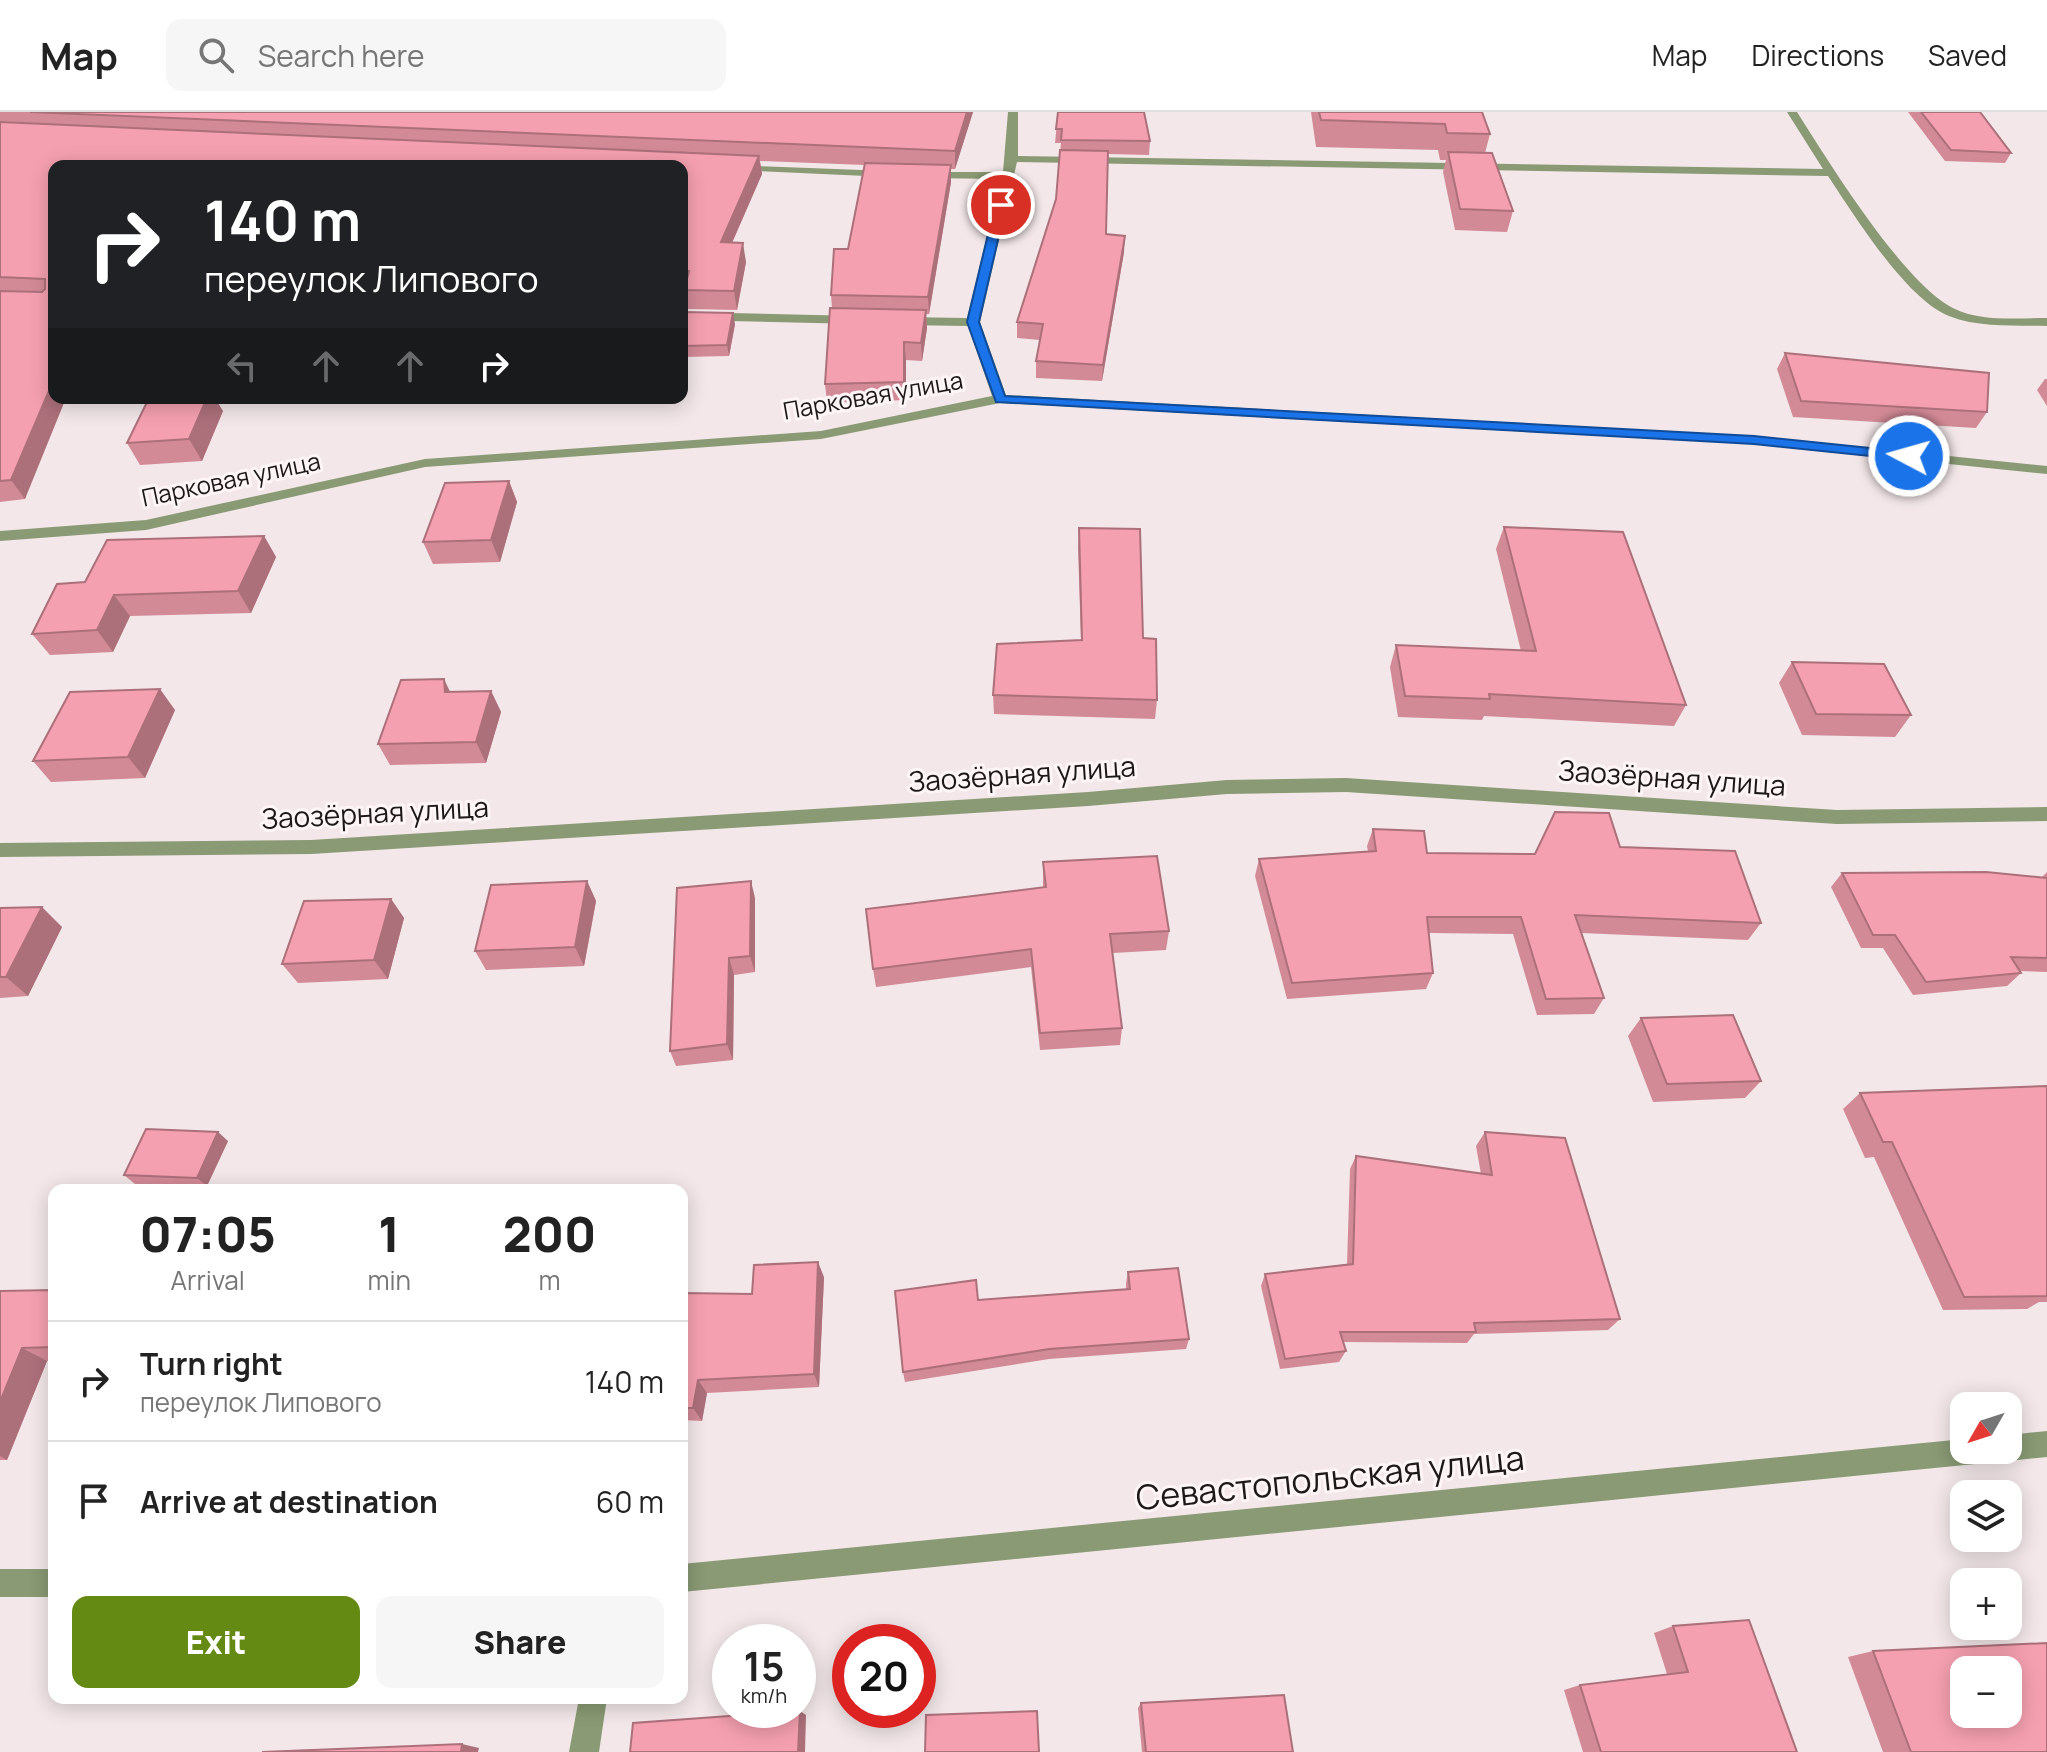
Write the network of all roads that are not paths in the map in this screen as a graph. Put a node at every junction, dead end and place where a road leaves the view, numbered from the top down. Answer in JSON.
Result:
{"nodes":[{"id":1,"x":1013,"y":112,"type":"edge"},
{"id":2,"x":1792,"y":112,"type":"edge"},
{"id":3,"x":1012,"y":159,"type":"junction"},
{"id":4,"x":728,"y":167,"type":"edge"},
{"id":5,"x":1831,"y":173,"type":"junction"},
{"id":6,"x":1008,"y":176,"type":"junction"},
{"id":7,"x":688,"y":316,"type":"edge"},
{"id":8,"x":865,"y":320,"type":"edge"},
{"id":9,"x":881,"y":320,"type":"edge"},
{"id":10,"x":973,"y":322,"type":"junction"},
{"id":11,"x":2047,"y":322,"type":"edge"},
{"id":12,"x":1000,"y":399,"type":"junction"},
{"id":13,"x":2047,"y":470,"type":"edge"},
{"id":14,"x":0,"y":536,"type":"edge"},
{"id":15,"x":2047,"y":814,"type":"edge"},
{"id":16,"x":0,"y":850,"type":"edge"},
{"id":17,"x":2047,"y":1444,"type":"edge"},
{"id":18,"x":2022,"y":1447,"type":"edge"},
{"id":19,"x":1950,"y":1453,"type":"edge"},
{"id":20,"x":688,"y":1577,"type":"edge"},
{"id":21,"x":0,"y":1583,"type":"edge"},
{"id":22,"x":48,"y":1583,"type":"edge"},
{"id":23,"x":592,"y":1704,"type":"edge"},
{"id":24,"x":584,"y":1752,"type":"edge"}],
"edges":[{"from":1,"to":3,"type":"street"},
{"from":2,"to":5,"type":"street"},
{"from":3,"to":5,"type":"street"},
{"from":3,"to":6,"type":"street"},
{"from":4,"to":6,"type":"street"},
{"from":5,"to":11,"type":"street"},
{"from":6,"to":10,"type":"street"},
{"from":7,"to":8,"type":"street"},
{"from":9,"to":10,"type":"street"},
{"from":10,"to":12,"type":"street"},
{"from":12,"to":13,"type":"street","name":"Парковая улица"},
{"from":12,"to":14,"type":"street","name":"Парковая улица"},
{"from":15,"to":16,"type":"street","name":"Заозёрная улица"},
{"from":17,"to":18,"type":"street"},
{"from":19,"to":20,"type":"street","name":"Севастопольская улица"},
{"from":21,"to":22,"type":"street"},
{"from":23,"to":24,"type":"street"}]}
